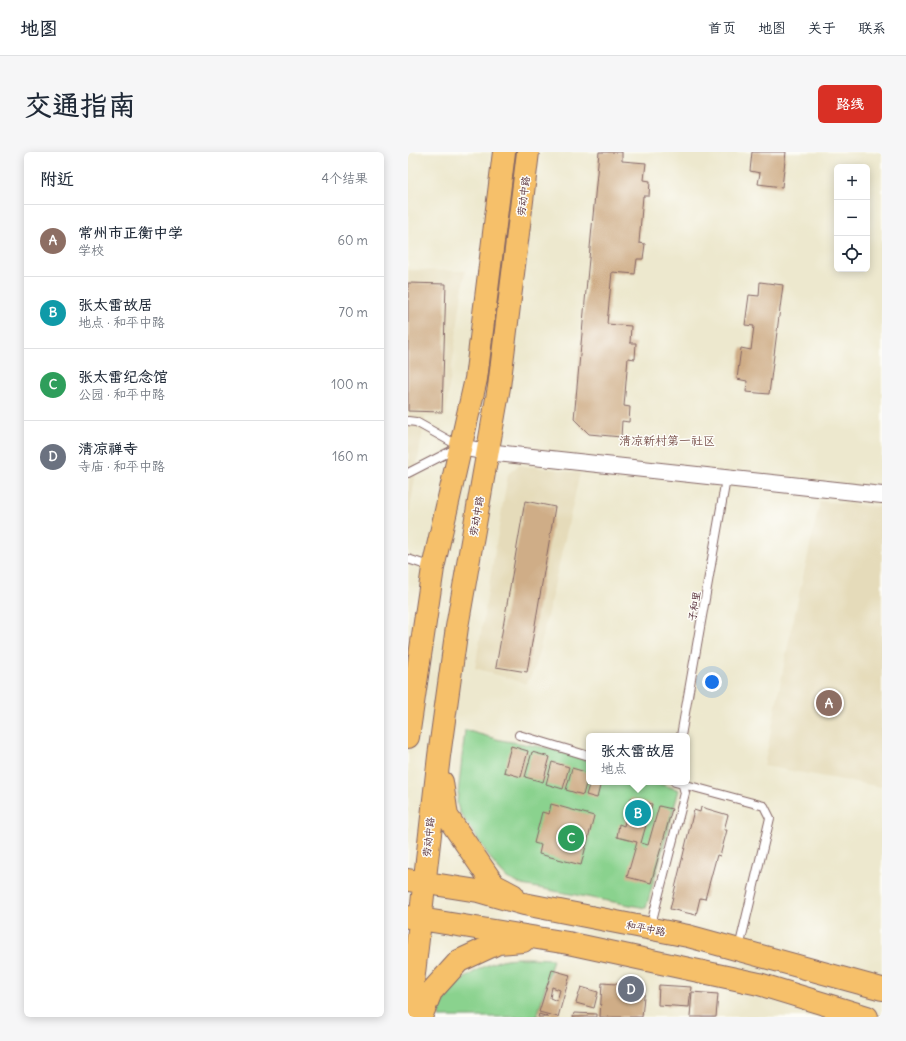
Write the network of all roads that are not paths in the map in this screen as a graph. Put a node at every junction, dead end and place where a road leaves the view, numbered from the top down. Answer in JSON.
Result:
{"nodes":[{"id":1,"x":504,"y":152,"type":"edge"},
{"id":2,"x":528,"y":152,"type":"edge"},
{"id":3,"x":408,"y":422,"type":"edge"},
{"id":4,"x":460,"y":447,"type":"junction"},
{"id":5,"x":488,"y":452,"type":"junction"},
{"id":6,"x":408,"y":473,"type":"edge"},
{"id":7,"x":726,"y":479,"type":"junction"},
{"id":8,"x":882,"y":495,"type":"edge"},
{"id":9,"x":408,"y":559,"type":"edge"},
{"id":10,"x":433,"y":568,"type":"junction"},
{"id":11,"x":682,"y":733,"type":"edge"},
{"id":12,"x":519,"y":735,"type":"dead end"},
{"id":13,"x":408,"y":737,"type":"edge"},
{"id":14,"x":586,"y":755,"type":"edge"},
{"id":15,"x":439,"y":756,"type":"junction"},
{"id":16,"x":681,"y":785,"type":"edge"},
{"id":17,"x":687,"y":785,"type":"edge"},
{"id":18,"x":416,"y":880,"type":"edge"},
{"id":19,"x":536,"y":907,"type":"junction"},
{"id":20,"x":414,"y":917,"type":"edge"},
{"id":21,"x":650,"y":929,"type":"junction"},
{"id":22,"x":542,"y":938,"type":"junction"},
{"id":23,"x":738,"y":950,"type":"junction"},
{"id":24,"x":882,"y":989,"type":"edge"},
{"id":25,"x":409,"y":1017,"type":"edge"},
{"id":26,"x":421,"y":1017,"type":"edge"},
{"id":27,"x":867,"y":1017,"type":"edge"}],
"edges":[{"from":1,"to":4,"type":"main road"},
{"from":2,"to":5,"type":"main road","name":"劳动中路"},
{"from":3,"to":4,"type":"lane"},
{"from":4,"to":5,"type":"street"},
{"from":4,"to":6,"type":"lane"},
{"from":4,"to":10,"type":"main road"},
{"from":5,"to":7,"type":"street"},
{"from":5,"to":15,"type":"main road","name":"劳动中路"},
{"from":7,"to":8,"type":"street"},
{"from":7,"to":11,"type":"lane","name":"子和里"},
{"from":9,"to":10,"type":"lane"},
{"from":10,"to":13,"type":"main road"},
{"from":12,"to":14,"type":"lane"},
{"from":15,"to":18,"type":"main road","name":"劳动中路"},
{"from":15,"to":19,"type":"main road"},
{"from":16,"to":21,"type":"lane"},
{"from":17,"to":23,"type":"lane"},
{"from":18,"to":19,"type":"main road","name":"和平中路"},
{"from":18,"to":20,"type":"main road","name":"劳动中路"},
{"from":19,"to":21,"type":"main road","name":"和平中路"},
{"from":20,"to":22,"type":"main road"},
{"from":20,"to":25,"type":"main road","name":"劳动中路"},
{"from":21,"to":23,"type":"main road","name":"和平中路"},
{"from":22,"to":26,"type":"main road"},
{"from":22,"to":27,"type":"main road"},
{"from":23,"to":24,"type":"main road","name":"和平中路"}]}
